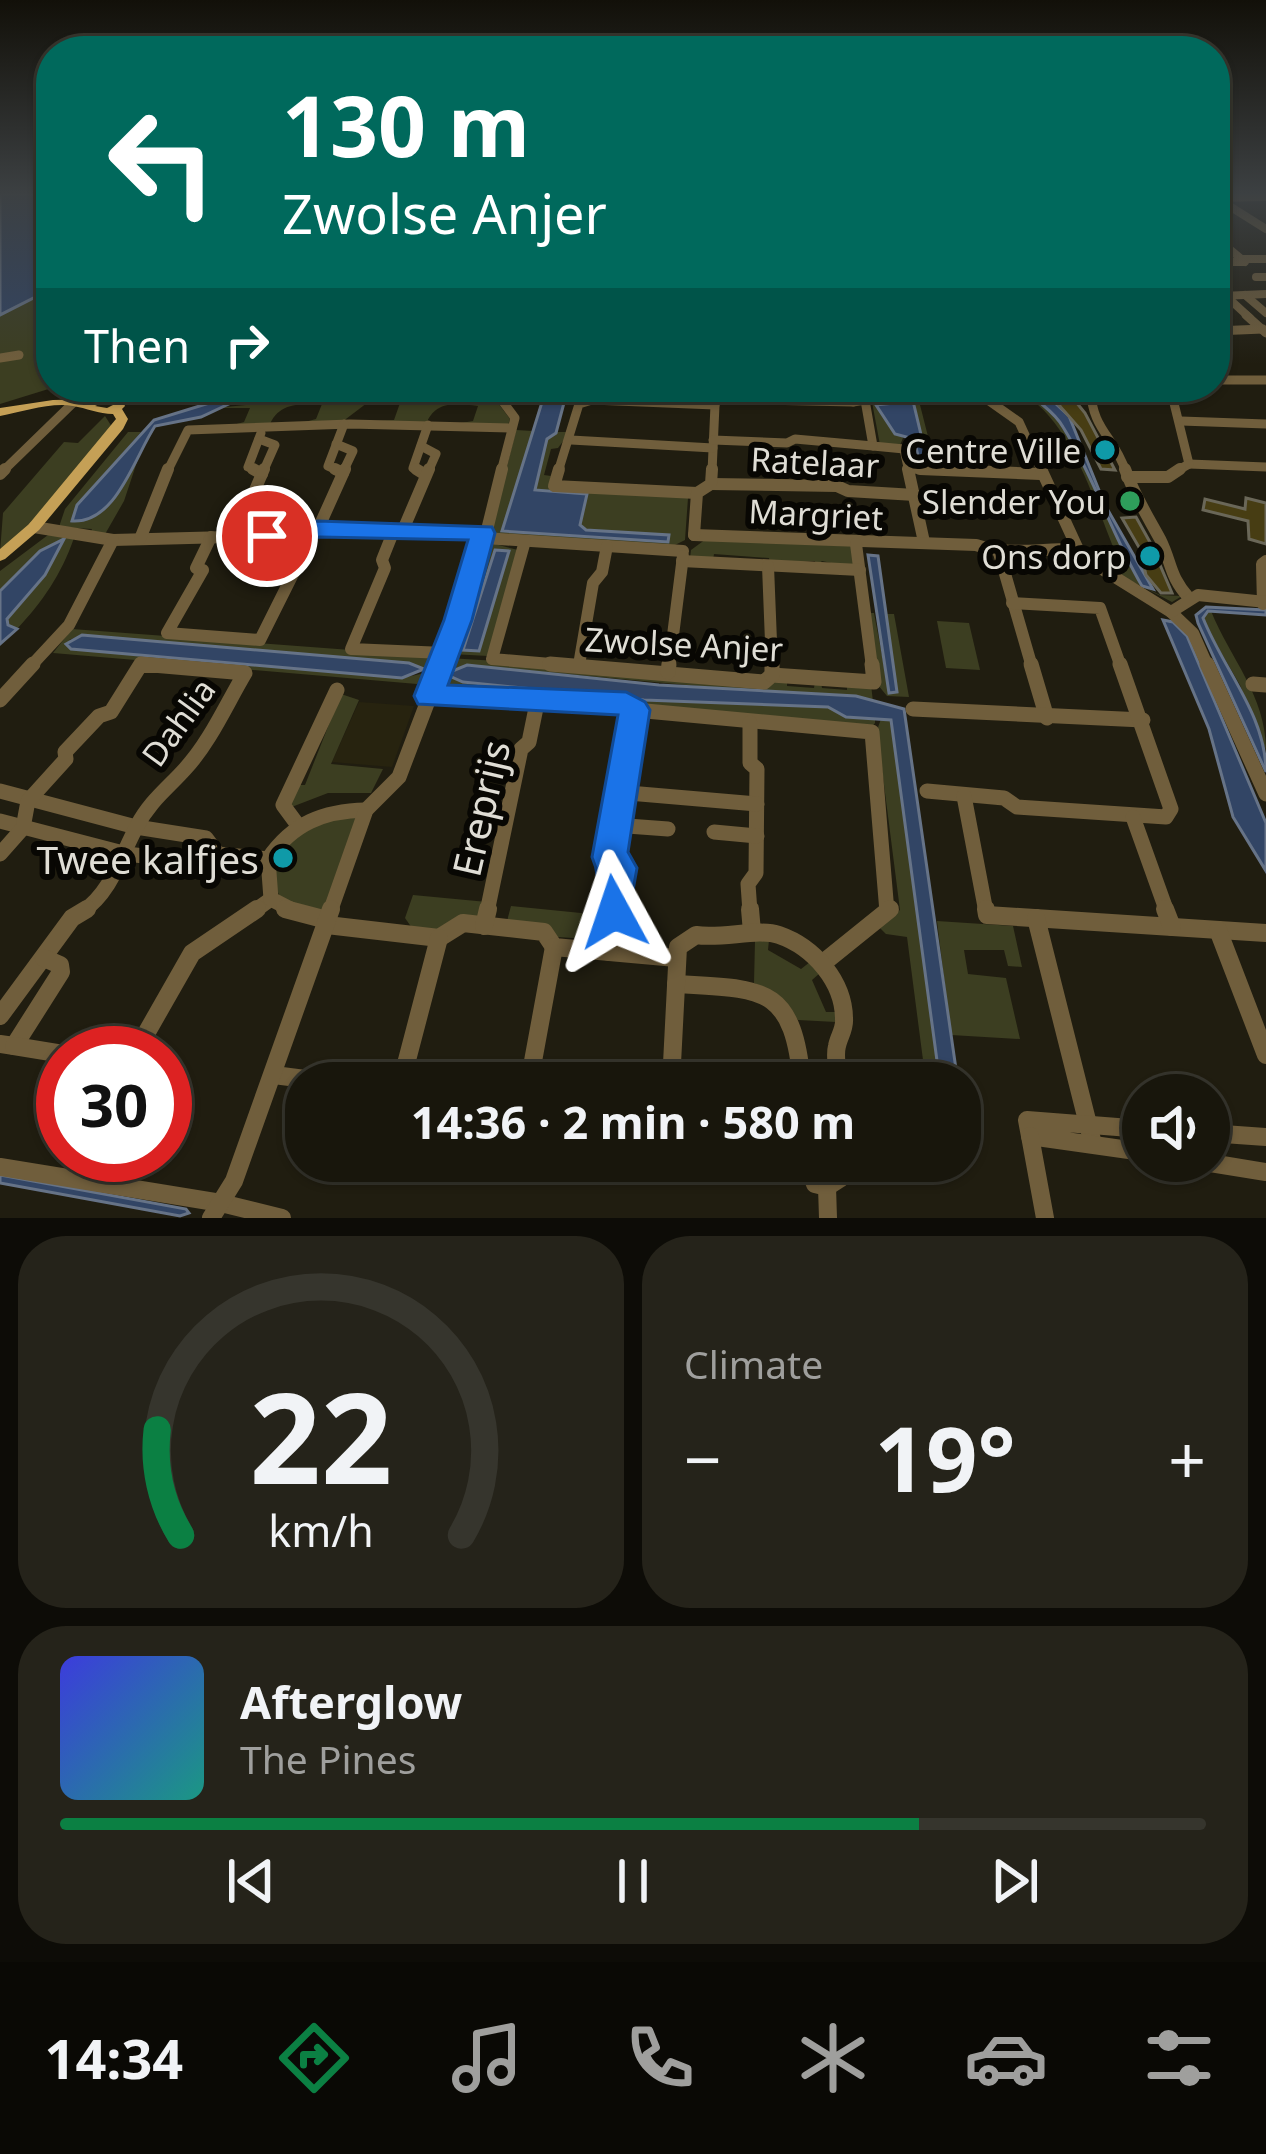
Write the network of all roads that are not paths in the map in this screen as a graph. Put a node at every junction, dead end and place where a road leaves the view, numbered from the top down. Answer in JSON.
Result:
{"nodes":[{"id":1,"x":1232,"y":251,"type":"edge"},
{"id":2,"x":1266,"y":259,"type":"edge"},
{"id":3,"x":1243,"y":260,"type":"junction"},
{"id":4,"x":1230,"y":261,"type":"edge"},
{"id":5,"x":1266,"y":294,"type":"edge"},
{"id":6,"x":1244,"y":295,"type":"junction"},
{"id":7,"x":1230,"y":296,"type":"edge"},
{"id":8,"x":1230,"y":304,"type":"edge"},
{"id":9,"x":1266,"y":313,"type":"edge"},
{"id":10,"x":1264,"y":331,"type":"edge"},
{"id":11,"x":1230,"y":332,"type":"edge"},
{"id":12,"x":19,"y":355,"type":"dead end"},
{"id":13,"x":0,"y":358,"type":"edge"},
{"id":14,"x":1230,"y":380,"type":"edge"},
{"id":15,"x":1266,"y":380,"type":"edge"},
{"id":16,"x":114,"y":402,"type":"edge"},
{"id":17,"x":503,"y":402,"type":"edge"},
{"id":18,"x":586,"y":402,"type":"edge"},
{"id":19,"x":712,"y":402,"type":"edge"},
{"id":20,"x":859,"y":402,"type":"edge"},
{"id":21,"x":995,"y":402,"type":"edge"},
{"id":22,"x":1089,"y":402,"type":"edge"},
{"id":23,"x":1175,"y":402,"type":"edge"},
{"id":24,"x":73,"y":403,"type":"junction"},
{"id":25,"x":107,"y":405,"type":"junction"},
{"id":26,"x":0,"y":412,"type":"edge"},
{"id":27,"x":1181,"y":422,"type":"junction"},
{"id":28,"x":344,"y":424,"type":"junction"},
{"id":29,"x":1266,"y":424,"type":"edge"},
{"id":30,"x":428,"y":425,"type":"junction"},
{"id":31,"x":512,"y":428,"type":"junction"},
{"id":32,"x":261,"y":433,"type":"junction"},
{"id":33,"x":572,"y":440,"type":"junction"},
{"id":34,"x":713,"y":444,"type":"junction"},
{"id":35,"x":873,"y":446,"type":"junction"},
{"id":36,"x":1189,"y":464,"type":"junction"},
{"id":37,"x":1266,"y":467,"type":"edge"},
{"id":38,"x":909,"y":469,"type":"junction"},
{"id":39,"x":0,"y":474,"type":"edge"},
{"id":40,"x":1040,"y":474,"type":"junction"},
{"id":41,"x":1127,"y":477,"type":"junction"},
{"id":42,"x":711,"y":484,"type":"junction"},
{"id":43,"x":697,"y":494,"type":"junction"},
{"id":44,"x":915,"y":495,"type":"junction"},
{"id":45,"x":34,"y":527,"type":"junction"},
{"id":46,"x":318,"y":529,"type":"junction"},
{"id":47,"x":398,"y":530,"type":"junction"},
{"id":48,"x":300,"y":535,"type":"junction"},
{"id":49,"x":694,"y":535,"type":"junction"},
{"id":50,"x":484,"y":536,"type":"junction"},
{"id":51,"x":211,"y":537,"type":"junction"},
{"id":52,"x":235,"y":537,"type":"junction"},
{"id":53,"x":140,"y":539,"type":"junction"},
{"id":54,"x":112,"y":540,"type":"junction"},
{"id":55,"x":525,"y":541,"type":"junction"},
{"id":56,"x":924,"y":542,"type":"junction"},
{"id":57,"x":856,"y":544,"type":"junction"},
{"id":58,"x":607,"y":546,"type":"junction"},
{"id":59,"x":1076,"y":549,"type":"junction"},
{"id":60,"x":999,"y":553,"type":"junction"},
{"id":61,"x":0,"y":556,"type":"edge"},
{"id":62,"x":683,"y":556,"type":"junction"},
{"id":63,"x":1266,"y":560,"type":"edge"},
{"id":64,"x":768,"y":566,"type":"junction"},
{"id":65,"x":860,"y":571,"type":"junction"},
{"id":66,"x":1189,"y":598,"type":"junction"},
{"id":67,"x":1012,"y":603,"type":"junction"},
{"id":68,"x":1264,"y":603,"type":"edge"},
{"id":69,"x":1171,"y":612,"type":"junction"},
{"id":70,"x":444,"y":653,"type":"junction"},
{"id":71,"x":579,"y":665,"type":"junction"},
{"id":72,"x":668,"y":672,"type":"junction"},
{"id":73,"x":772,"y":675,"type":"junction"},
{"id":74,"x":337,"y":690,"type":"dead end"},
{"id":75,"x":429,"y":696,"type":"junction"},
{"id":76,"x":0,"y":700,"type":"edge"},
{"id":77,"x":537,"y":704,"type":"junction"},
{"id":78,"x":914,"y":709,"type":"dead end"},
{"id":79,"x":634,"y":710,"type":"junction"},
{"id":80,"x":1047,"y":718,"type":"junction"},
{"id":81,"x":1143,"y":721,"type":"junction"},
{"id":82,"x":750,"y":723,"type":"junction"},
{"id":83,"x":0,"y":791,"type":"edge"},
{"id":84,"x":927,"y":791,"type":"dead end"},
{"id":85,"x":617,"y":792,"type":"junction"},
{"id":86,"x":1266,"y":794,"type":"edge"},
{"id":87,"x":964,"y":796,"type":"junction"},
{"id":88,"x":28,"y":801,"type":"junction"},
{"id":89,"x":757,"y":804,"type":"junction"},
{"id":90,"x":366,"y":810,"type":"junction"},
{"id":91,"x":1132,"y":817,"type":"junction"},
{"id":92,"x":0,"y":820,"type":"edge"},
{"id":93,"x":297,"y":824,"type":"junction"},
{"id":94,"x":614,"y":825,"type":"junction"},
{"id":95,"x":136,"y":827,"type":"junction"},
{"id":96,"x":22,"y":829,"type":"junction"},
{"id":97,"x":668,"y":829,"type":"dead end"},
{"id":98,"x":714,"y":832,"type":"dead end"},
{"id":99,"x":757,"y":836,"type":"junction"},
{"id":100,"x":0,"y":854,"type":"edge"},
{"id":101,"x":127,"y":854,"type":"junction"},
{"id":102,"x":218,"y":854,"type":"junction"},
{"id":103,"x":268,"y":859,"type":"junction"},
{"id":104,"x":272,"y":899,"type":"junction"},
{"id":105,"x":1036,"y":918,"type":"junction"},
{"id":106,"x":327,"y":922,"type":"junction"},
{"id":107,"x":484,"y":926,"type":"junction"},
{"id":108,"x":1172,"y":927,"type":"junction"},
{"id":109,"x":1218,"y":930,"type":"junction"},
{"id":110,"x":752,"y":932,"type":"junction"},
{"id":111,"x":1266,"y":933,"type":"edge"},
{"id":112,"x":439,"y":938,"type":"junction"},
{"id":113,"x":554,"y":947,"type":"junction"},
{"id":114,"x":609,"y":952,"type":"junction"},
{"id":115,"x":44,"y":958,"type":"junction"},
{"id":116,"x":676,"y":958,"type":"junction"},
{"id":117,"x":823,"y":963,"type":"junction"},
{"id":118,"x":676,"y":984,"type":"junction"},
{"id":119,"x":0,"y":1016,"type":"edge"},
{"id":120,"x":150,"y":1026,"type":"edge"},
{"id":121,"x":7,"y":1045,"type":"edge"},
{"id":122,"x":1266,"y":1055,"type":"edge"},
{"id":123,"x":406,"y":1062,"type":"edge"},
{"id":124,"x":533,"y":1062,"type":"edge"},
{"id":125,"x":672,"y":1062,"type":"edge"},
{"id":126,"x":800,"y":1062,"type":"edge"},
{"id":127,"x":837,"y":1062,"type":"edge"},
{"id":128,"x":274,"y":1075,"type":"junction"},
{"id":129,"x":285,"y":1076,"type":"edge"},
{"id":130,"x":1122,"y":1131,"type":"edge"},
{"id":131,"x":1090,"y":1134,"type":"junction"},
{"id":132,"x":1230,"y":1135,"type":"edge"},
{"id":133,"x":1266,"y":1138,"type":"edge"},
{"id":134,"x":1122,"y":1145,"type":"edge"},
{"id":135,"x":1230,"y":1166,"type":"edge"},
{"id":136,"x":0,"y":1167,"type":"edge"},
{"id":137,"x":1266,"y":1172,"type":"edge"},
{"id":138,"x":814,"y":1182,"type":"edge"},
{"id":139,"x":835,"y":1182,"type":"edge"},
{"id":140,"x":827,"y":1187,"type":"junction"},
{"id":141,"x":216,"y":1210,"type":"edge"},
{"id":142,"x":283,"y":1218,"type":"edge"},
{"id":143,"x":828,"y":1218,"type":"edge"},
{"id":144,"x":1045,"y":1218,"type":"edge"}],
"edges":[{"from":1,"to":3,"type":"street"},
{"from":2,"to":3,"type":"street"},
{"from":3,"to":4,"type":"street"},
{"from":5,"to":6,"type":"street"},
{"from":6,"to":7,"type":"street"},
{"from":6,"to":9,"type":"street"},
{"from":8,"to":10,"type":"street"},
{"from":10,"to":11,"type":"street"},
{"from":12,"to":13,"type":"street"},
{"from":14,"to":15,"type":"street"},
{"from":16,"to":25,"type":"main road"},
{"from":17,"to":31,"type":"street"},
{"from":18,"to":33,"type":"street"},
{"from":19,"to":34,"type":"street"},
{"from":20,"to":35,"type":"street"},
{"from":21,"to":40,"type":"street"},
{"from":22,"to":41,"type":"street"},
{"from":23,"to":27,"type":"street"},
{"from":24,"to":25,"type":"main road"},
{"from":24,"to":26,"type":"main road"},
{"from":24,"to":39,"type":"street"},
{"from":25,"to":45,"type":"main road"},
{"from":27,"to":29,"type":"street"},
{"from":27,"to":36,"type":"street"},
{"from":28,"to":30,"type":"street"},
{"from":28,"to":32,"type":"street"},
{"from":28,"to":46,"type":"street"},
{"from":30,"to":31,"type":"street"},
{"from":30,"to":47,"type":"street"},
{"from":31,"to":50,"type":"street"},
{"from":32,"to":52,"type":"street"},
{"from":32,"to":53,"type":"street"},
{"from":33,"to":34,"type":"street"},
{"from":33,"to":43,"type":"street"},
{"from":34,"to":35,"type":"street"},
{"from":34,"to":42,"type":"street"},
{"from":35,"to":38,"type":"street"},
{"from":36,"to":37,"type":"street"},
{"from":36,"to":41,"type":"street"},
{"from":38,"to":40,"type":"street"},
{"from":38,"to":44,"type":"street"},
{"from":40,"to":59,"type":"street"},
{"from":41,"to":66,"type":"street"},
{"from":42,"to":43,"type":"street"},
{"from":42,"to":44,"type":"street","name":"Ratelaar"},
{"from":43,"to":49,"type":"street"},
{"from":44,"to":56,"type":"street"},
{"from":45,"to":54,"type":"street"},
{"from":45,"to":61,"type":"main road"},
{"from":46,"to":47,"type":"street"},
{"from":46,"to":48,"type":"street"},
{"from":47,"to":50,"type":"street"},
{"from":47,"to":70,"type":"street"},
{"from":48,"to":51,"type":"street"},
{"from":48,"to":52,"type":"street"},
{"from":49,"to":57,"type":"street","name":"Margriet"},
{"from":49,"to":62,"type":"street"},
{"from":50,"to":55,"type":"street"},
{"from":50,"to":70,"type":"street"},
{"from":51,"to":52,"type":"street"},
{"from":51,"to":53,"type":"street"},
{"from":53,"to":54,"type":"street"},
{"from":54,"to":76,"type":"street"},
{"from":55,"to":58,"type":"street"},
{"from":55,"to":71,"type":"street","name":"Zwolse Anjer"},
{"from":56,"to":57,"type":"street","name":"Margriet"},
{"from":56,"to":60,"type":"street","name":"Margriet"},
{"from":57,"to":65,"type":"street"},
{"from":58,"to":62,"type":"street"},
{"from":58,"to":71,"type":"street"},
{"from":59,"to":60,"type":"street","name":"Margriet"},
{"from":59,"to":69,"type":"street"},
{"from":60,"to":67,"type":"street"},
{"from":62,"to":64,"type":"street"},
{"from":62,"to":72,"type":"street"},
{"from":63,"to":68,"type":"street"},
{"from":64,"to":65,"type":"street"},
{"from":64,"to":73,"type":"street"},
{"from":65,"to":73,"type":"street","name":"Zwolse Anjer"},
{"from":66,"to":68,"type":"street"},
{"from":66,"to":69,"type":"street"},
{"from":67,"to":80,"type":"street"},
{"from":67,"to":81,"type":"street"},
{"from":69,"to":86,"type":"street"},
{"from":70,"to":75,"type":"street"},
{"from":71,"to":72,"type":"street","name":"Zwolse Anjer"},
{"from":72,"to":73,"type":"street","name":"Zwolse Anjer"},
{"from":74,"to":93,"type":"street"},
{"from":75,"to":77,"type":"street","name":"Zwolse Anjer"},
{"from":75,"to":90,"type":"street"},
{"from":77,"to":79,"type":"street","name":"Zwolse Anjer"},
{"from":77,"to":107,"type":"street","name":"Ereprijs"},
{"from":78,"to":80,"type":"street"},
{"from":79,"to":82,"type":"street","name":"Zwolse Anjer"},
{"from":79,"to":85,"type":"street"},
{"from":80,"to":81,"type":"street"},
{"from":81,"to":91,"type":"street"},
{"from":82,"to":89,"type":"street"},
{"from":82,"to":117,"type":"street","name":"Zwolse Anjer"},
{"from":83,"to":88,"type":"street"},
{"from":84,"to":87,"type":"street"},
{"from":85,"to":89,"type":"street"},
{"from":85,"to":94,"type":"street"},
{"from":87,"to":91,"type":"street"},
{"from":87,"to":105,"type":"street"},
{"from":88,"to":95,"type":"street"},
{"from":88,"to":95,"type":"street","name":"Dahlia"},
{"from":88,"to":96,"type":"street"},
{"from":89,"to":99,"type":"street"},
{"from":90,"to":93,"type":"street"},
{"from":90,"to":106,"type":"street"},
{"from":91,"to":108,"type":"street"},
{"from":92,"to":96,"type":"street"},
{"from":93,"to":103,"type":"street"},
{"from":94,"to":97,"type":"street"},
{"from":94,"to":114,"type":"street"},
{"from":95,"to":101,"type":"street"},
{"from":95,"to":102,"type":"street"},
{"from":96,"to":100,"type":"street"},
{"from":96,"to":101,"type":"street"},
{"from":98,"to":99,"type":"street"},
{"from":99,"to":110,"type":"street"},
{"from":101,"to":102,"type":"street"},
{"from":101,"to":115,"type":"street"},
{"from":102,"to":103,"type":"street"},
{"from":103,"to":104,"type":"street"},
{"from":104,"to":106,"type":"street"},
{"from":104,"to":120,"type":"street"},
{"from":105,"to":108,"type":"street"},
{"from":105,"to":131,"type":"street"},
{"from":106,"to":112,"type":"street"},
{"from":106,"to":128,"type":"street"},
{"from":107,"to":112,"type":"street"},
{"from":107,"to":113,"type":"street"},
{"from":108,"to":109,"type":"street"},
{"from":109,"to":111,"type":"street"},
{"from":109,"to":122,"type":"street"},
{"from":110,"to":116,"type":"street"},
{"from":110,"to":117,"type":"street"},
{"from":112,"to":123,"type":"street"},
{"from":113,"to":114,"type":"street"},
{"from":113,"to":124,"type":"street"},
{"from":114,"to":116,"type":"street"},
{"from":115,"to":119,"type":"street"},
{"from":115,"to":121,"type":"street"},
{"from":116,"to":118,"type":"street"},
{"from":117,"to":127,"type":"street"},
{"from":118,"to":125,"type":"street"},
{"from":118,"to":126,"type":"street"},
{"from":128,"to":129,"type":"street"},
{"from":128,"to":141,"type":"street"},
{"from":130,"to":131,"type":"street"},
{"from":131,"to":134,"type":"street"},
{"from":131,"to":144,"type":"street"},
{"from":132,"to":133,"type":"street"},
{"from":135,"to":137,"type":"street"},
{"from":136,"to":141,"type":"street"},
{"from":138,"to":140,"type":"street"},
{"from":139,"to":140,"type":"street"},
{"from":140,"to":143,"type":"street"},
{"from":141,"to":142,"type":"street"}]}
